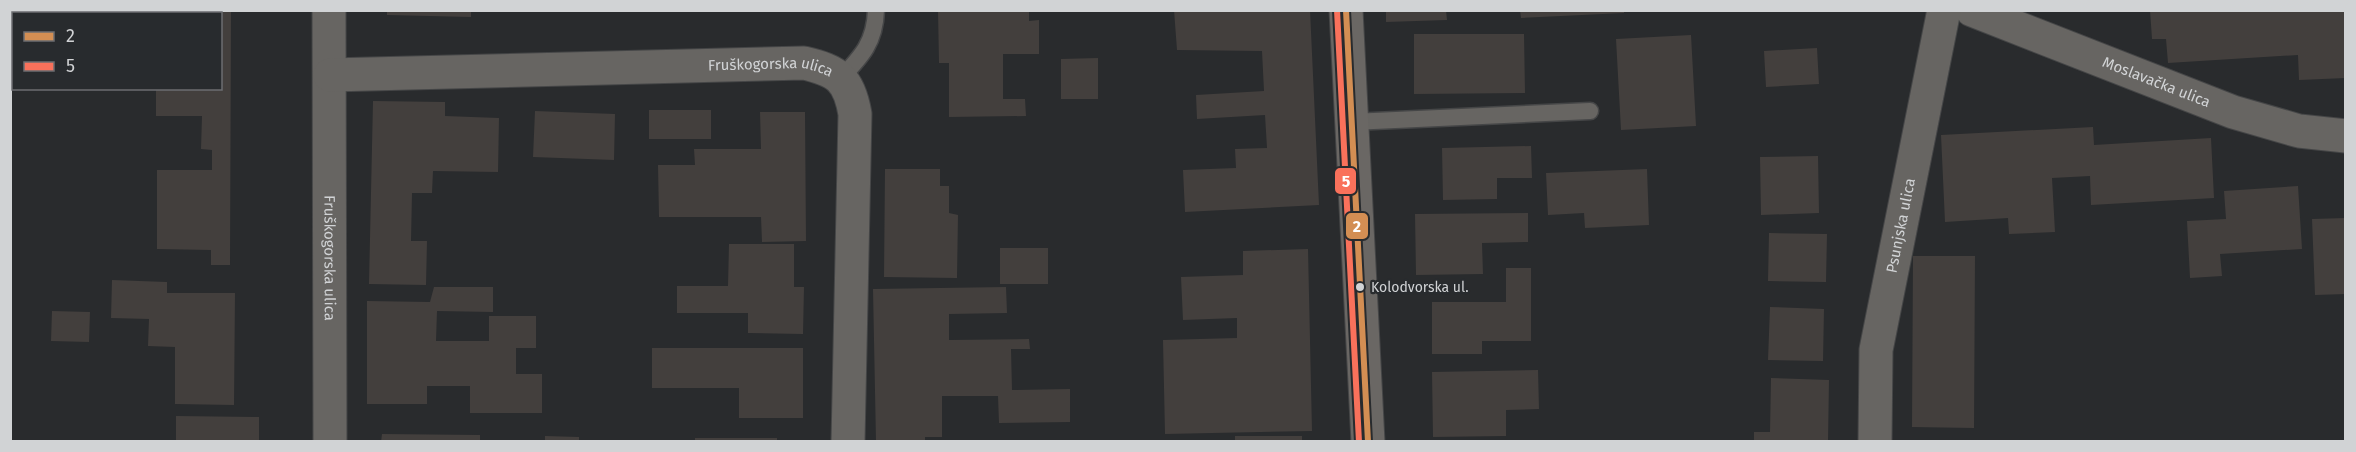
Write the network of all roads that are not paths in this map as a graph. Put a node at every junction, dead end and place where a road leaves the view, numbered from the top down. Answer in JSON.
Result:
{"nodes":[{"id":1,"x":329,"y":10,"type":"edge"},
{"id":2,"x":876,"y":10,"type":"edge"},
{"id":3,"x":1346,"y":10,"type":"edge"},
{"id":4,"x":1944,"y":10,"type":"edge"},
{"id":5,"x":1972,"y":10,"type":"edge"},
{"id":6,"x":330,"y":75,"type":"junction"},
{"id":7,"x":842,"y":78,"type":"junction"},
{"id":8,"x":1590,"y":111,"type":"dead end"},
{"id":9,"x":1352,"y":122,"type":"junction"},
{"id":10,"x":2346,"y":136,"type":"edge"},
{"id":11,"x":330,"y":441,"type":"edge"},
{"id":12,"x":848,"y":441,"type":"edge"},
{"id":13,"x":1368,"y":441,"type":"edge"},
{"id":14,"x":1875,"y":441,"type":"edge"}],
"edges":[{"from":1,"to":6,"type":"street","name":"Fruškogorska ulica"},
{"from":2,"to":7,"type":"lane"},
{"from":3,"to":9,"type":"street"},
{"from":4,"to":14,"type":"street","name":"Psunjska ulica"},
{"from":5,"to":10,"type":"street","name":"Moslavačka ulica"},
{"from":6,"to":7,"type":"street","name":"Fruškogorska ulica"},
{"from":6,"to":11,"type":"street","name":"Fruškogorska ulica"},
{"from":7,"to":12,"type":"street","name":"Fruškogorska ulica"},
{"from":8,"to":9,"type":"lane"},
{"from":9,"to":13,"type":"street"}]}
